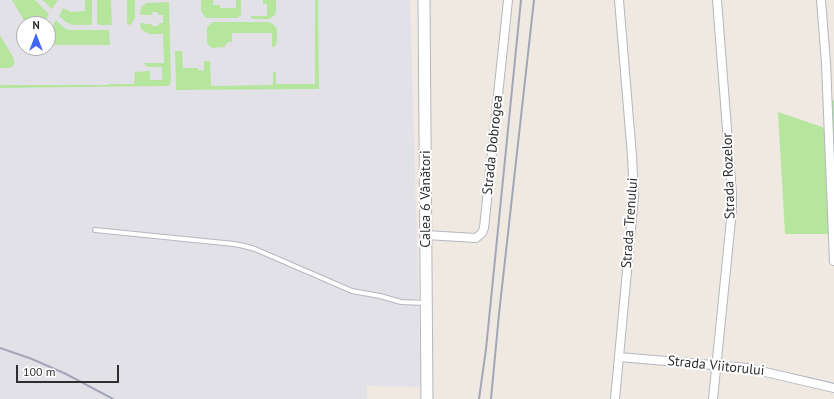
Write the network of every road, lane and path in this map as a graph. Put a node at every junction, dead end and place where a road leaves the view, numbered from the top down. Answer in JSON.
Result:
{"nodes":[{"id":1,"x":424,"y":0,"type":"edge"},
{"id":2,"x":508,"y":0,"type":"edge"},
{"id":3,"x":619,"y":0,"type":"edge"},
{"id":4,"x":717,"y":0,"type":"edge"},
{"id":5,"x":821,"y":0,"type":"edge"},
{"id":6,"x":95,"y":230,"type":"dead end"},
{"id":7,"x":833,"y":232,"type":"edge"},
{"id":8,"x":426,"y":235,"type":"junction"},
{"id":9,"x":834,"y":261,"type":"edge"},
{"id":10,"x":427,"y":304,"type":"junction"},
{"id":11,"x":619,"y":357,"type":"junction"},
{"id":12,"x":717,"y":365,"type":"junction"},
{"id":13,"x":834,"y":388,"type":"edge"},
{"id":14,"x":427,"y":399,"type":"edge"},
{"id":15,"x":615,"y":399,"type":"edge"},
{"id":16,"x":713,"y":399,"type":"edge"}],
"edges":[{"from":1,"to":8,"type":"main road","name":"Calea 6 Vânători"},
{"from":2,"to":8,"type":"street","name":"Strada Dobrogea"},
{"from":3,"to":11,"type":"street","name":"Strada Trenului"},
{"from":4,"to":12,"type":"street","name":"Strada Rozelor"},
{"from":5,"to":7,"type":"street"},
{"from":6,"to":10,"type":"lane"},
{"from":7,"to":9,"type":"street"},
{"from":8,"to":10,"type":"main road","name":"Calea 6 Vânători"},
{"from":10,"to":14,"type":"main road","name":"Calea 6 Vânători"},
{"from":11,"to":12,"type":"street","name":"Strada Viitorului"},
{"from":11,"to":15,"type":"street","name":"Strada Trenului"},
{"from":12,"to":13,"type":"street","name":"Strada Viitorului"},
{"from":12,"to":16,"type":"street","name":"Strada Rozelor"}]}
